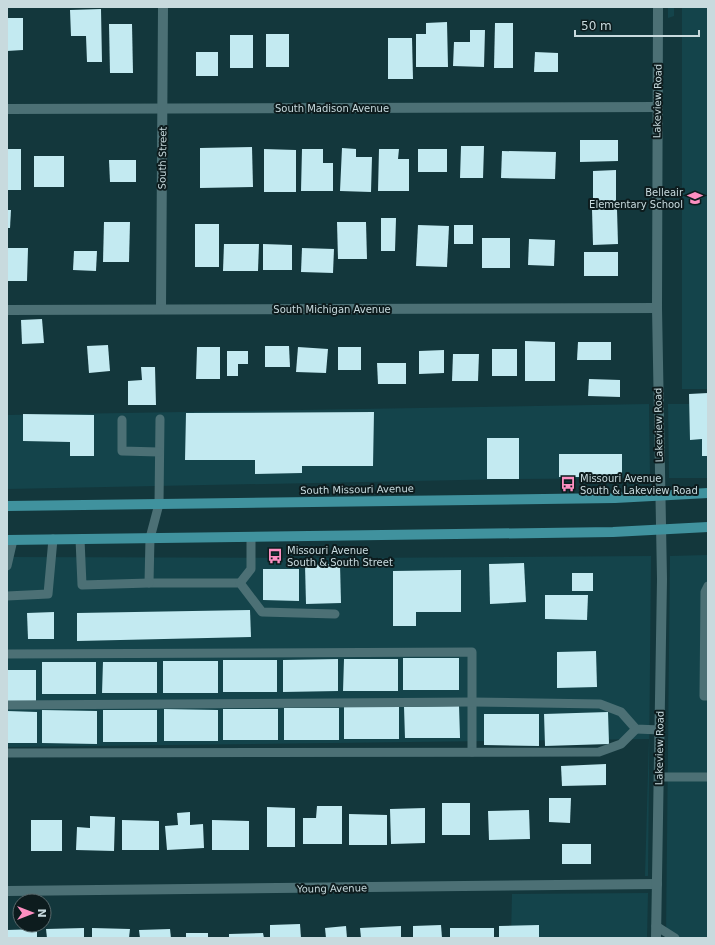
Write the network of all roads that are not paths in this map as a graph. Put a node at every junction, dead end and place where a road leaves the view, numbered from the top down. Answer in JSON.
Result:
{"nodes":[{"id":1,"x":163,"y":7,"type":"edge"},
{"id":2,"x":658,"y":7,"type":"edge"},
{"id":3,"x":657,"y":107,"type":"junction"},
{"id":4,"x":7,"y":109,"type":"edge"},
{"id":5,"x":162,"y":109,"type":"junction"},
{"id":6,"x":657,"y":308,"type":"junction"},
{"id":7,"x":161,"y":309,"type":"junction"},
{"id":8,"x":7,"y":310,"type":"edge"},
{"id":9,"x":160,"y":419,"type":"dead end"},
{"id":10,"x":122,"y":420,"type":"dead end"},
{"id":11,"x":160,"y":452,"type":"junction"},
{"id":12,"x":708,"y":493,"type":"edge"},
{"id":13,"x":659,"y":496,"type":"junction"},
{"id":14,"x":159,"y":504,"type":"junction"},
{"id":15,"x":7,"y":506,"type":"edge"},
{"id":16,"x":708,"y":527,"type":"edge"},
{"id":17,"x":660,"y":530,"type":"junction"},
{"id":18,"x":250,"y":537,"type":"junction"},
{"id":19,"x":150,"y":538,"type":"junction"},
{"id":20,"x":52,"y":539,"type":"junction"},
{"id":21,"x":80,"y":539,"type":"junction"},
{"id":22,"x":10,"y":540,"type":"edge"},
{"id":23,"x":7,"y":566,"type":"edge"},
{"id":24,"x":149,"y":583,"type":"junction"},
{"id":25,"x":240,"y":584,"type":"junction"},
{"id":26,"x":708,"y":586,"type":"edge"},
{"id":27,"x":7,"y":596,"type":"edge"},
{"id":28,"x":335,"y":614,"type":"dead end"},
{"id":29,"x":7,"y":654,"type":"edge"},
{"id":30,"x":708,"y":696,"type":"edge"},
{"id":31,"x":472,"y":702,"type":"junction"},
{"id":32,"x":7,"y":705,"type":"edge"},
{"id":33,"x":636,"y":729,"type":"junction"},
{"id":34,"x":660,"y":730,"type":"junction"},
{"id":35,"x":472,"y":752,"type":"junction"},
{"id":36,"x":7,"y":753,"type":"edge"},
{"id":37,"x":659,"y":777,"type":"junction"},
{"id":38,"x":708,"y":777,"type":"edge"},
{"id":39,"x":657,"y":884,"type":"junction"},
{"id":40,"x":7,"y":891,"type":"edge"},
{"id":41,"x":656,"y":926,"type":"junction"},
{"id":42,"x":656,"y":938,"type":"edge"},
{"id":43,"x":675,"y":938,"type":"edge"}],
"edges":[{"from":1,"to":5,"type":"street","name":"South Street"},
{"from":2,"to":3,"type":"street","name":"Lakeview Road"},
{"from":3,"to":5,"type":"street","name":"South Madison Avenue"},
{"from":3,"to":6,"type":"street","name":"Lakeview Road"},
{"from":4,"to":5,"type":"street","name":"South Madison Avenue"},
{"from":5,"to":7,"type":"street","name":"South Street"},
{"from":6,"to":7,"type":"street","name":"South Michigan Avenue"},
{"from":6,"to":13,"type":"street","name":"Lakeview Road"},
{"from":7,"to":8,"type":"street","name":"South Michigan Avenue"},
{"from":9,"to":11,"type":"lane"},
{"from":10,"to":11,"type":"lane"},
{"from":11,"to":14,"type":"lane"},
{"from":12,"to":13,"type":"main road","name":"South Missouri Avenue"},
{"from":13,"to":14,"type":"main road","name":"South Missouri Avenue"},
{"from":13,"to":17,"type":"street","name":"Lakeview Road"},
{"from":14,"to":15,"type":"main road","name":"South Missouri Avenue"},
{"from":14,"to":19,"type":"lane"},
{"from":16,"to":17,"type":"main road"},
{"from":17,"to":18,"type":"main road"},
{"from":17,"to":34,"type":"street","name":"Lakeview Road"},
{"from":18,"to":19,"type":"main road"},
{"from":18,"to":25,"type":"lane"},
{"from":19,"to":21,"type":"main road"},
{"from":19,"to":24,"type":"lane"},
{"from":20,"to":21,"type":"main road"},
{"from":20,"to":22,"type":"main road"},
{"from":20,"to":27,"type":"lane"},
{"from":21,"to":24,"type":"lane"},
{"from":22,"to":23,"type":"lane"},
{"from":24,"to":25,"type":"lane"},
{"from":25,"to":28,"type":"lane"},
{"from":26,"to":30,"type":"lane"},
{"from":29,"to":31,"type":"lane"},
{"from":31,"to":32,"type":"lane"},
{"from":31,"to":33,"type":"lane"},
{"from":31,"to":35,"type":"lane"},
{"from":33,"to":34,"type":"lane"},
{"from":33,"to":35,"type":"lane"},
{"from":34,"to":37,"type":"street","name":"Lakeview Road"},
{"from":35,"to":36,"type":"lane"},
{"from":37,"to":38,"type":"lane"},
{"from":37,"to":39,"type":"street","name":"Lakeview Road"},
{"from":39,"to":40,"type":"street","name":"Young Avenue"},
{"from":39,"to":41,"type":"street","name":"Lakeview Road"},
{"from":41,"to":42,"type":"street","name":"Lakeview Road"},
{"from":41,"to":43,"type":"lane"}]}
